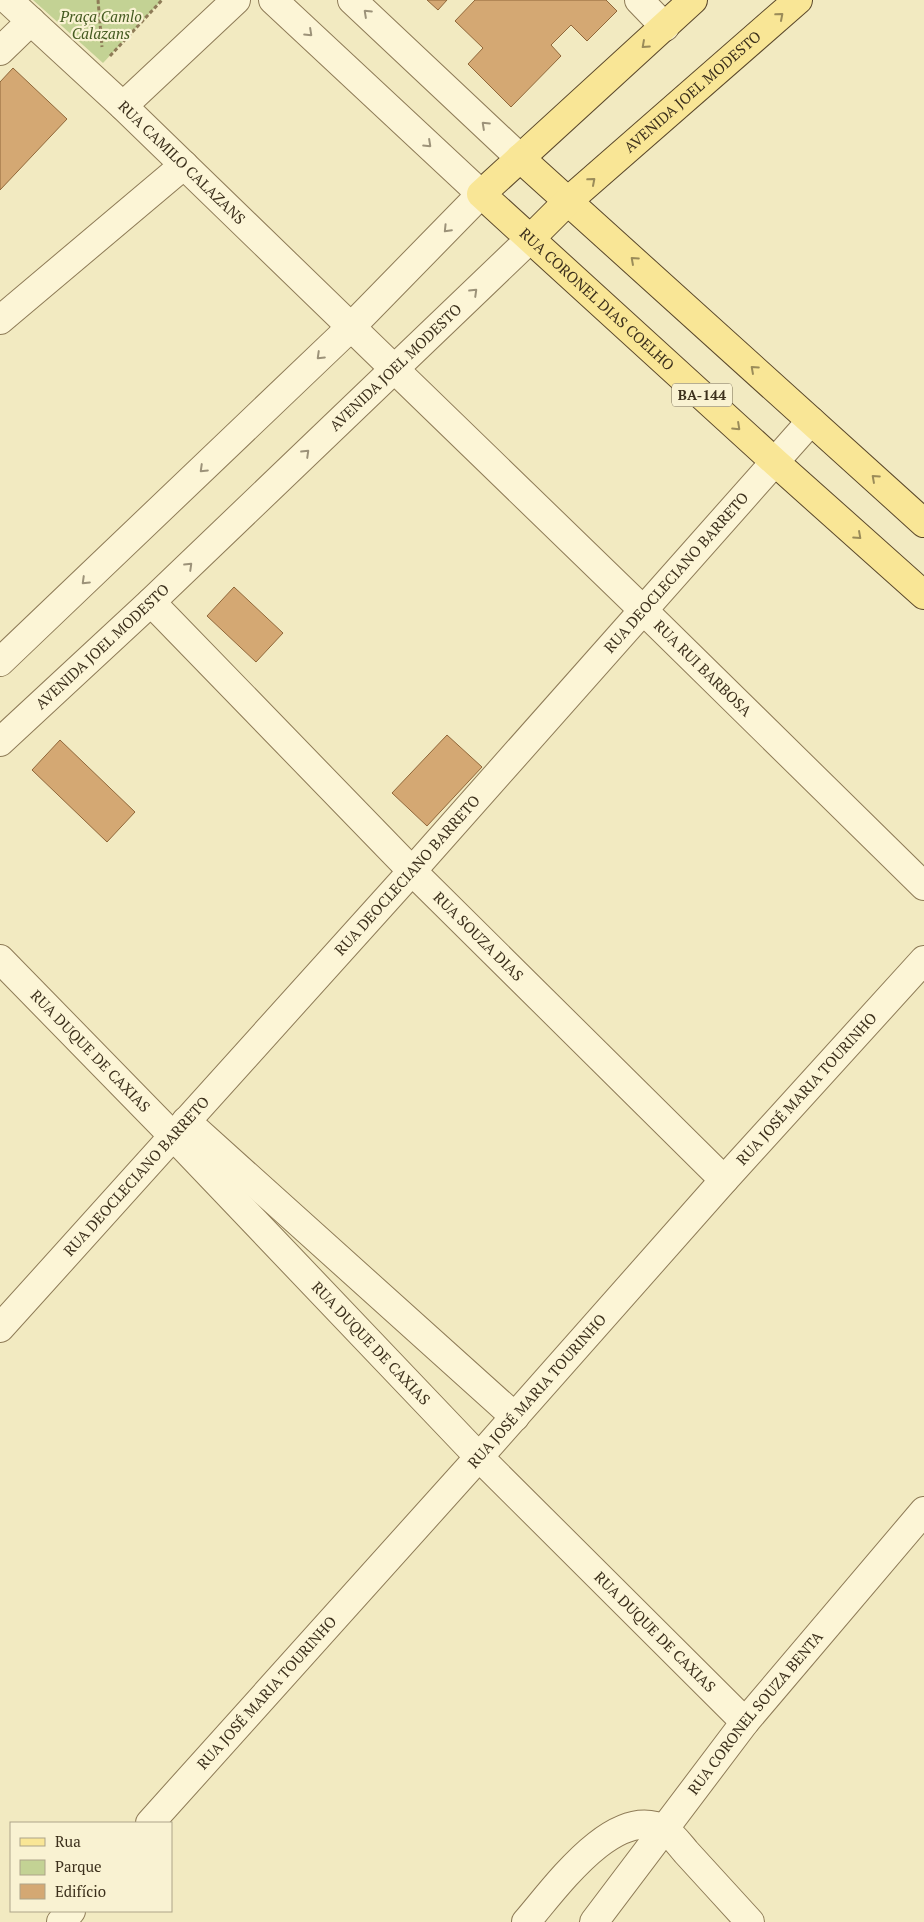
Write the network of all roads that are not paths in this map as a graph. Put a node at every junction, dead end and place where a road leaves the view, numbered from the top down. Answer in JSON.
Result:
{"nodes":[{"id":1,"x":8,"y":0,"type":"edge"},
{"id":2,"x":273,"y":0,"type":"edge"},
{"id":3,"x":352,"y":0,"type":"edge"},
{"id":4,"x":639,"y":0,"type":"edge"},
{"id":5,"x":693,"y":0,"type":"edge"},
{"id":6,"x":798,"y":0,"type":"edge"},
{"id":7,"x":223,"y":4,"type":"edge"},
{"id":8,"x":31,"y":20,"type":"junction"},
{"id":9,"x":665,"y":26,"type":"junction"},
{"id":10,"x":0,"y":51,"type":"edge"},
{"id":11,"x":123,"y":106,"type":"junction"},
{"id":12,"x":520,"y":158,"type":"junction"},
{"id":13,"x":184,"y":165,"type":"junction"},
{"id":14,"x":481,"y":194,"type":"junction"},
{"id":15,"x":568,"y":201,"type":"junction"},
{"id":16,"x":530,"y":238,"type":"junction"},
{"id":17,"x":0,"y":320,"type":"edge"},
{"id":18,"x":351,"y":327,"type":"junction"},
{"id":19,"x":394,"y":370,"type":"junction"},
{"id":20,"x":811,"y":421,"type":"junction"},
{"id":21,"x":775,"y":462,"type":"junction"},
{"id":22,"x":924,"y":523,"type":"edge"},
{"id":23,"x":924,"y":595,"type":"edge"},
{"id":24,"x":151,"y":602,"type":"junction"},
{"id":25,"x":643,"y":610,"type":"junction"},
{"id":26,"x":0,"y":662,"type":"edge"},
{"id":27,"x":0,"y":742,"type":"edge"},
{"id":28,"x":412,"y":871,"type":"junction"},
{"id":29,"x":924,"y":886,"type":"edge"},
{"id":30,"x":0,"y":959,"type":"edge"},
{"id":31,"x":924,"y":960,"type":"edge"},
{"id":32,"x":180,"y":1128,"type":"junction"},
{"id":33,"x":724,"y":1180,"type":"junction"},
{"id":34,"x":0,"y":1328,"type":"edge"},
{"id":35,"x":514,"y":1417,"type":"junction"},
{"id":36,"x":479,"y":1457,"type":"junction"},
{"id":37,"x":924,"y":1511,"type":"edge"},
{"id":38,"x":746,"y":1722,"type":"junction"},
{"id":39,"x":151,"y":1822,"type":"edge"},
{"id":40,"x":665,"y":1830,"type":"junction"},
{"id":41,"x":71,"y":1912,"type":"edge"},
{"id":42,"x":61,"y":1922,"type":"edge"},
{"id":43,"x":526,"y":1922,"type":"edge"},
{"id":44,"x":594,"y":1922,"type":"edge"},
{"id":45,"x":750,"y":1922,"type":"edge"}],
"edges":[{"from":1,"to":8,"type":"street","name":"RUA CAMILO CALAZANS"},
{"from":2,"to":14,"type":"street","name":"RUA CORONEL DIAS COELHO","number":"BA-144","one_way":true},
{"from":12,"to":3,"type":"street","one_way":true},
{"from":4,"to":9,"type":"street"},
{"from":5,"to":9,"type":"main road"},
{"from":15,"to":6,"type":"main road","name":"AVENIDA JOEL MODESTO","one_way":true},
{"from":7,"to":11,"type":"street"},
{"from":8,"to":10,"type":"street"},
{"from":8,"to":11,"type":"street","name":"RUA CAMILO CALAZANS"},
{"from":9,"to":12,"type":"main road","one_way":true},
{"from":11,"to":13,"type":"street","name":"RUA CAMILO CALAZANS"},
{"from":12,"to":14,"type":"main road"},
{"from":12,"to":15,"type":"main road"},
{"from":13,"to":17,"type":"street"},
{"from":13,"to":18,"type":"street","name":"RUA CAMILO CALAZANS"},
{"from":14,"to":16,"type":"main road","name":"RUA CORONEL DIAS COELHO","number":"BA-144"},
{"from":14,"to":18,"type":"street","one_way":true},
{"from":15,"to":16,"type":"main road","name":"AVENIDA JOEL MODESTO"},
{"from":20,"to":15,"type":"main road","one_way":true},
{"from":19,"to":16,"type":"street","name":"AVENIDA JOEL MODESTO","one_way":true},
{"from":16,"to":21,"type":"main road","name":"RUA CORONEL DIAS COELHO","number":"BA-144","one_way":true},
{"from":18,"to":19,"type":"street","name":"RUA RUI BARBOSA"},
{"from":18,"to":26,"type":"street","one_way":true},
{"from":24,"to":19,"type":"street","name":"AVENIDA JOEL MODESTO","one_way":true},
{"from":19,"to":25,"type":"street","name":"RUA RUI BARBOSA"},
{"from":20,"to":21,"type":"street","name":"RUA DEOCLECIANO BARRETO"},
{"from":22,"to":20,"type":"main road","one_way":true},
{"from":21,"to":23,"type":"main road","name":"RUA CORONEL DIAS COELHO","number":"BA-144","one_way":true},
{"from":21,"to":25,"type":"street","name":"RUA DEOCLECIANO BARRETO"},
{"from":24,"to":27,"type":"street","name":"AVENIDA JOEL MODESTO"},
{"from":24,"to":28,"type":"street","name":"RUA SOUZA DIAS"},
{"from":25,"to":28,"type":"street","name":"RUA DEOCLECIANO BARRETO"},
{"from":25,"to":29,"type":"street","name":"RUA RUI BARBOSA"},
{"from":28,"to":32,"type":"street","name":"RUA DEOCLECIANO BARRETO"},
{"from":28,"to":33,"type":"street","name":"RUA SOUZA DIAS"},
{"from":30,"to":32,"type":"street","name":"RUA DUQUE DE CAXIAS"},
{"from":31,"to":33,"type":"street","name":"RUA JOSÉ MARIA TOURINHO"},
{"from":32,"to":34,"type":"street","name":"RUA DEOCLECIANO BARRETO"},
{"from":32,"to":35,"type":"street"},
{"from":32,"to":36,"type":"street","name":"RUA DUQUE DE CAXIAS"},
{"from":33,"to":35,"type":"street","name":"RUA JOSÉ MARIA TOURINHO"},
{"from":35,"to":36,"type":"street","name":"RUA JOSÉ MARIA TOURINHO"},
{"from":36,"to":38,"type":"street","name":"RUA DUQUE DE CAXIAS"},
{"from":36,"to":39,"type":"street","name":"RUA JOSÉ MARIA TOURINHO"},
{"from":37,"to":38,"type":"street","name":"RUA CORONEL SOUZA BENTA"},
{"from":38,"to":40,"type":"street","name":"RUA CORONEL SOUZA BENTA"},
{"from":40,"to":43,"type":"street"},
{"from":40,"to":44,"type":"street","name":"RUA CORONEL SOUZA BENTA"},
{"from":40,"to":45,"type":"street"},
{"from":41,"to":42,"type":"street"}]}
